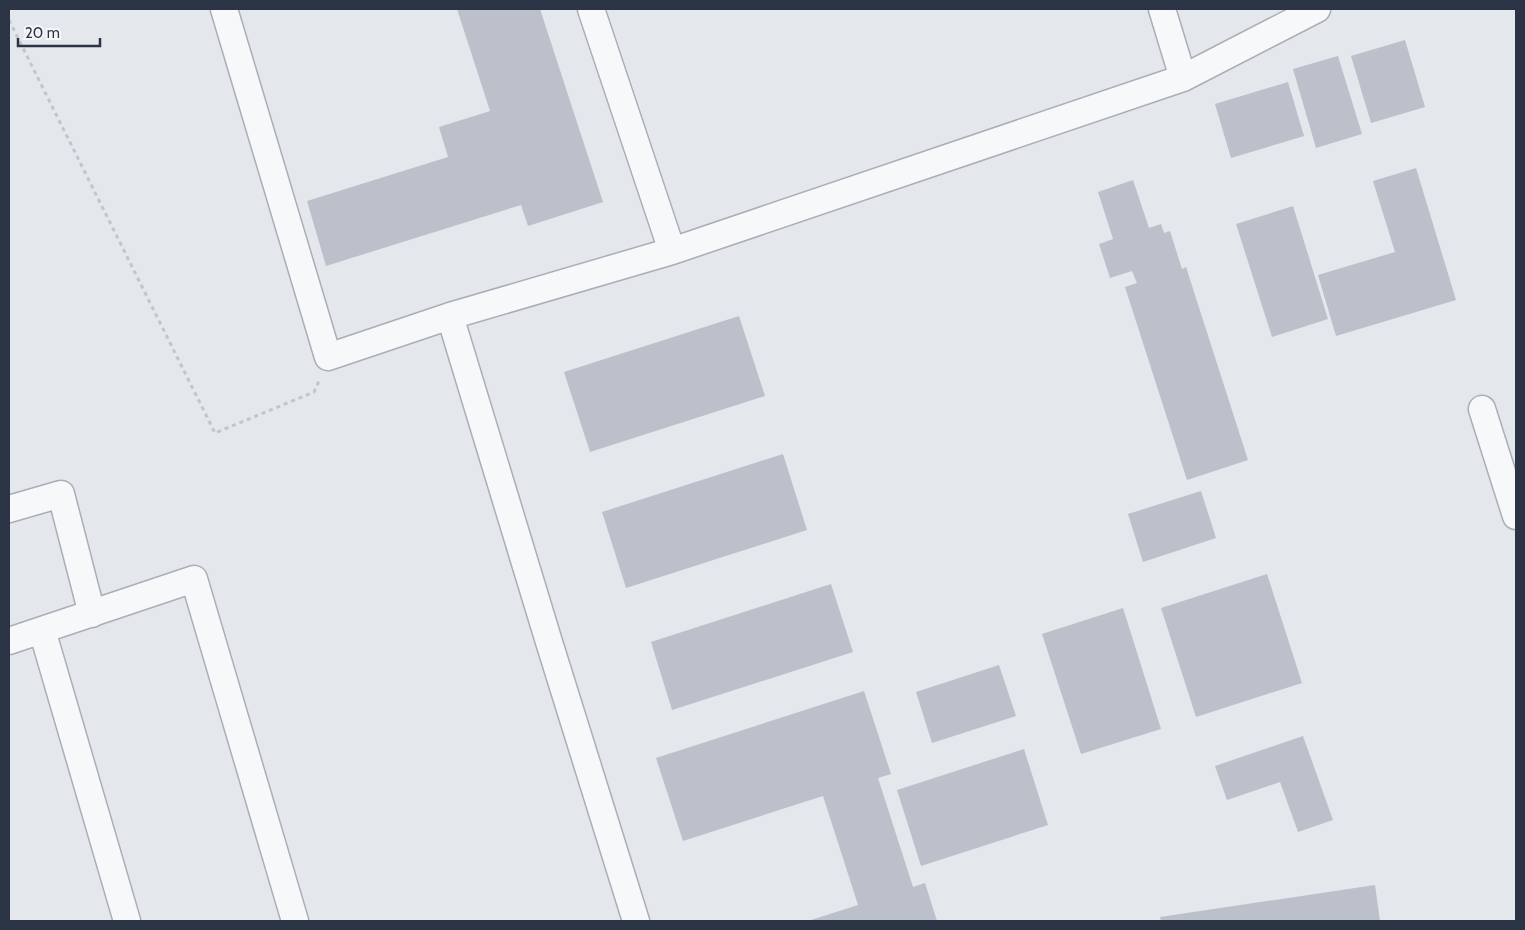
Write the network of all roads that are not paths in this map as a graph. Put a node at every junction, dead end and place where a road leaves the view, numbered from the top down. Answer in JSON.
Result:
{"nodes":[{"id":1,"x":224,"y":9,"type":"edge"},
{"id":2,"x":591,"y":9,"type":"edge"},
{"id":3,"x":1162,"y":9,"type":"edge"},
{"id":4,"x":1317,"y":9,"type":"edge"},
{"id":5,"x":1183,"y":78,"type":"junction"},
{"id":6,"x":672,"y":251,"type":"junction"},
{"id":7,"x":450,"y":316,"type":"junction"},
{"id":8,"x":1482,"y":409,"type":"dead end"},
{"id":9,"x":9,"y":509,"type":"edge"},
{"id":10,"x":1516,"y":516,"type":"edge"},
{"id":11,"x":92,"y":614,"type":"junction"},
{"id":12,"x":42,"y":630,"type":"junction"},
{"id":13,"x":9,"y":641,"type":"edge"},
{"id":14,"x":128,"y":921,"type":"edge"},
{"id":15,"x":294,"y":921,"type":"edge"},
{"id":16,"x":636,"y":921,"type":"edge"}],
"edges":[{"from":1,"to":7,"type":"street"},
{"from":2,"to":6,"type":"street"},
{"from":3,"to":5,"type":"street"},
{"from":4,"to":5,"type":"street"},
{"from":5,"to":6,"type":"street"},
{"from":6,"to":7,"type":"street"},
{"from":7,"to":16,"type":"street"},
{"from":8,"to":10,"type":"street"},
{"from":9,"to":11,"type":"street"},
{"from":11,"to":12,"type":"street"},
{"from":11,"to":15,"type":"street"},
{"from":12,"to":13,"type":"street"},
{"from":12,"to":14,"type":"street"}]}
